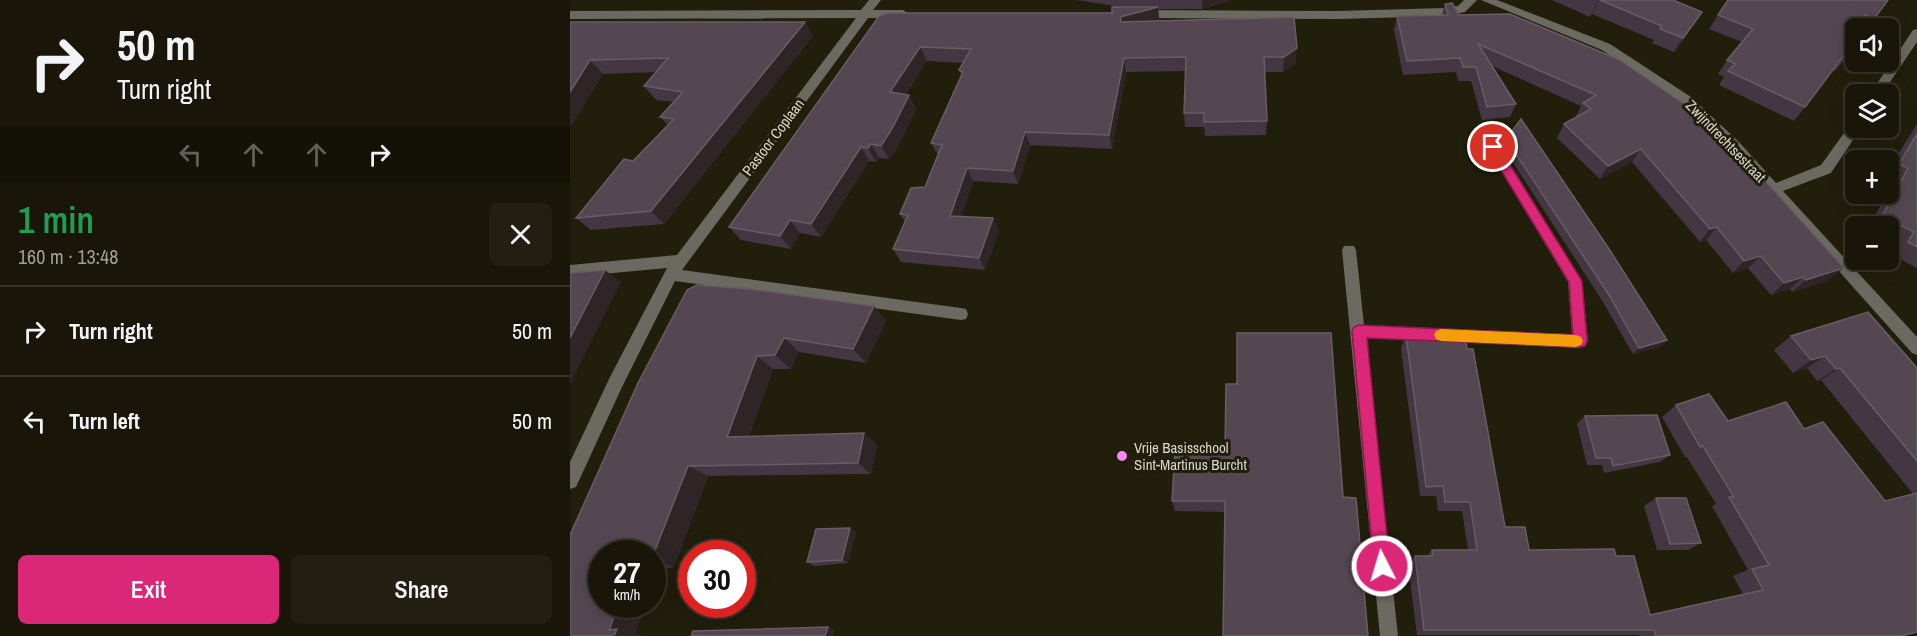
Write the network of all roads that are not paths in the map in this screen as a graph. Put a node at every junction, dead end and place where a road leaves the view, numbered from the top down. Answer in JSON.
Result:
{"nodes":[{"id":1,"x":875,"y":0,"type":"edge"},
{"id":2,"x":1336,"y":0,"type":"edge"},
{"id":3,"x":1470,"y":0,"type":"edge"},
{"id":4,"x":1486,"y":0,"type":"edge"},
{"id":5,"x":865,"y":14,"type":"junction"},
{"id":6,"x":913,"y":14,"type":"edge"},
{"id":7,"x":1126,"y":14,"type":"edge"},
{"id":8,"x":570,"y":15,"type":"edge"},
{"id":9,"x":1339,"y":15,"type":"junction"},
{"id":10,"x":1917,"y":33,"type":"edge"},
{"id":11,"x":1883,"y":84,"type":"edge"},
{"id":12,"x":1847,"y":138,"type":"edge"},
{"id":13,"x":1493,"y":147,"type":"dead end"},
{"id":14,"x":1773,"y":189,"type":"junction"},
{"id":15,"x":1349,"y":250,"type":"dead end"},
{"id":16,"x":680,"y":261,"type":"junction"},
{"id":17,"x":570,"y":270,"type":"edge"},
{"id":18,"x":671,"y":274,"type":"junction"},
{"id":19,"x":961,"y":314,"type":"dead end"},
{"id":20,"x":1359,"y":331,"type":"junction"},
{"id":21,"x":1917,"y":348,"type":"edge"},
{"id":22,"x":570,"y":481,"type":"edge"},
{"id":23,"x":1389,"y":636,"type":"edge"}],
"edges":[{"from":1,"to":5,"type":"street","name":"Pastoor Coplaan"},
{"from":2,"to":9,"type":"street"},
{"from":3,"to":9,"type":"street"},
{"from":4,"to":14,"type":"street","name":"Zwijndrechtsestraat"},
{"from":5,"to":6,"type":"street"},
{"from":5,"to":8,"type":"street"},
{"from":5,"to":16,"type":"street","name":"Pastoor Coplaan"},
{"from":7,"to":9,"type":"street"},
{"from":10,"to":11,"type":"street"},
{"from":12,"to":14,"type":"street"},
{"from":13,"to":20,"type":"street"},
{"from":14,"to":21,"type":"street","name":"Zwijndrechtsestraat"},
{"from":15,"to":20,"type":"street"},
{"from":16,"to":17,"type":"street"},
{"from":16,"to":18,"type":"street","name":"Pastoor Coplaan"},
{"from":18,"to":19,"type":"street"},
{"from":18,"to":22,"type":"street","name":"Pastoor Coplaan"},
{"from":20,"to":23,"type":"street"}]}
